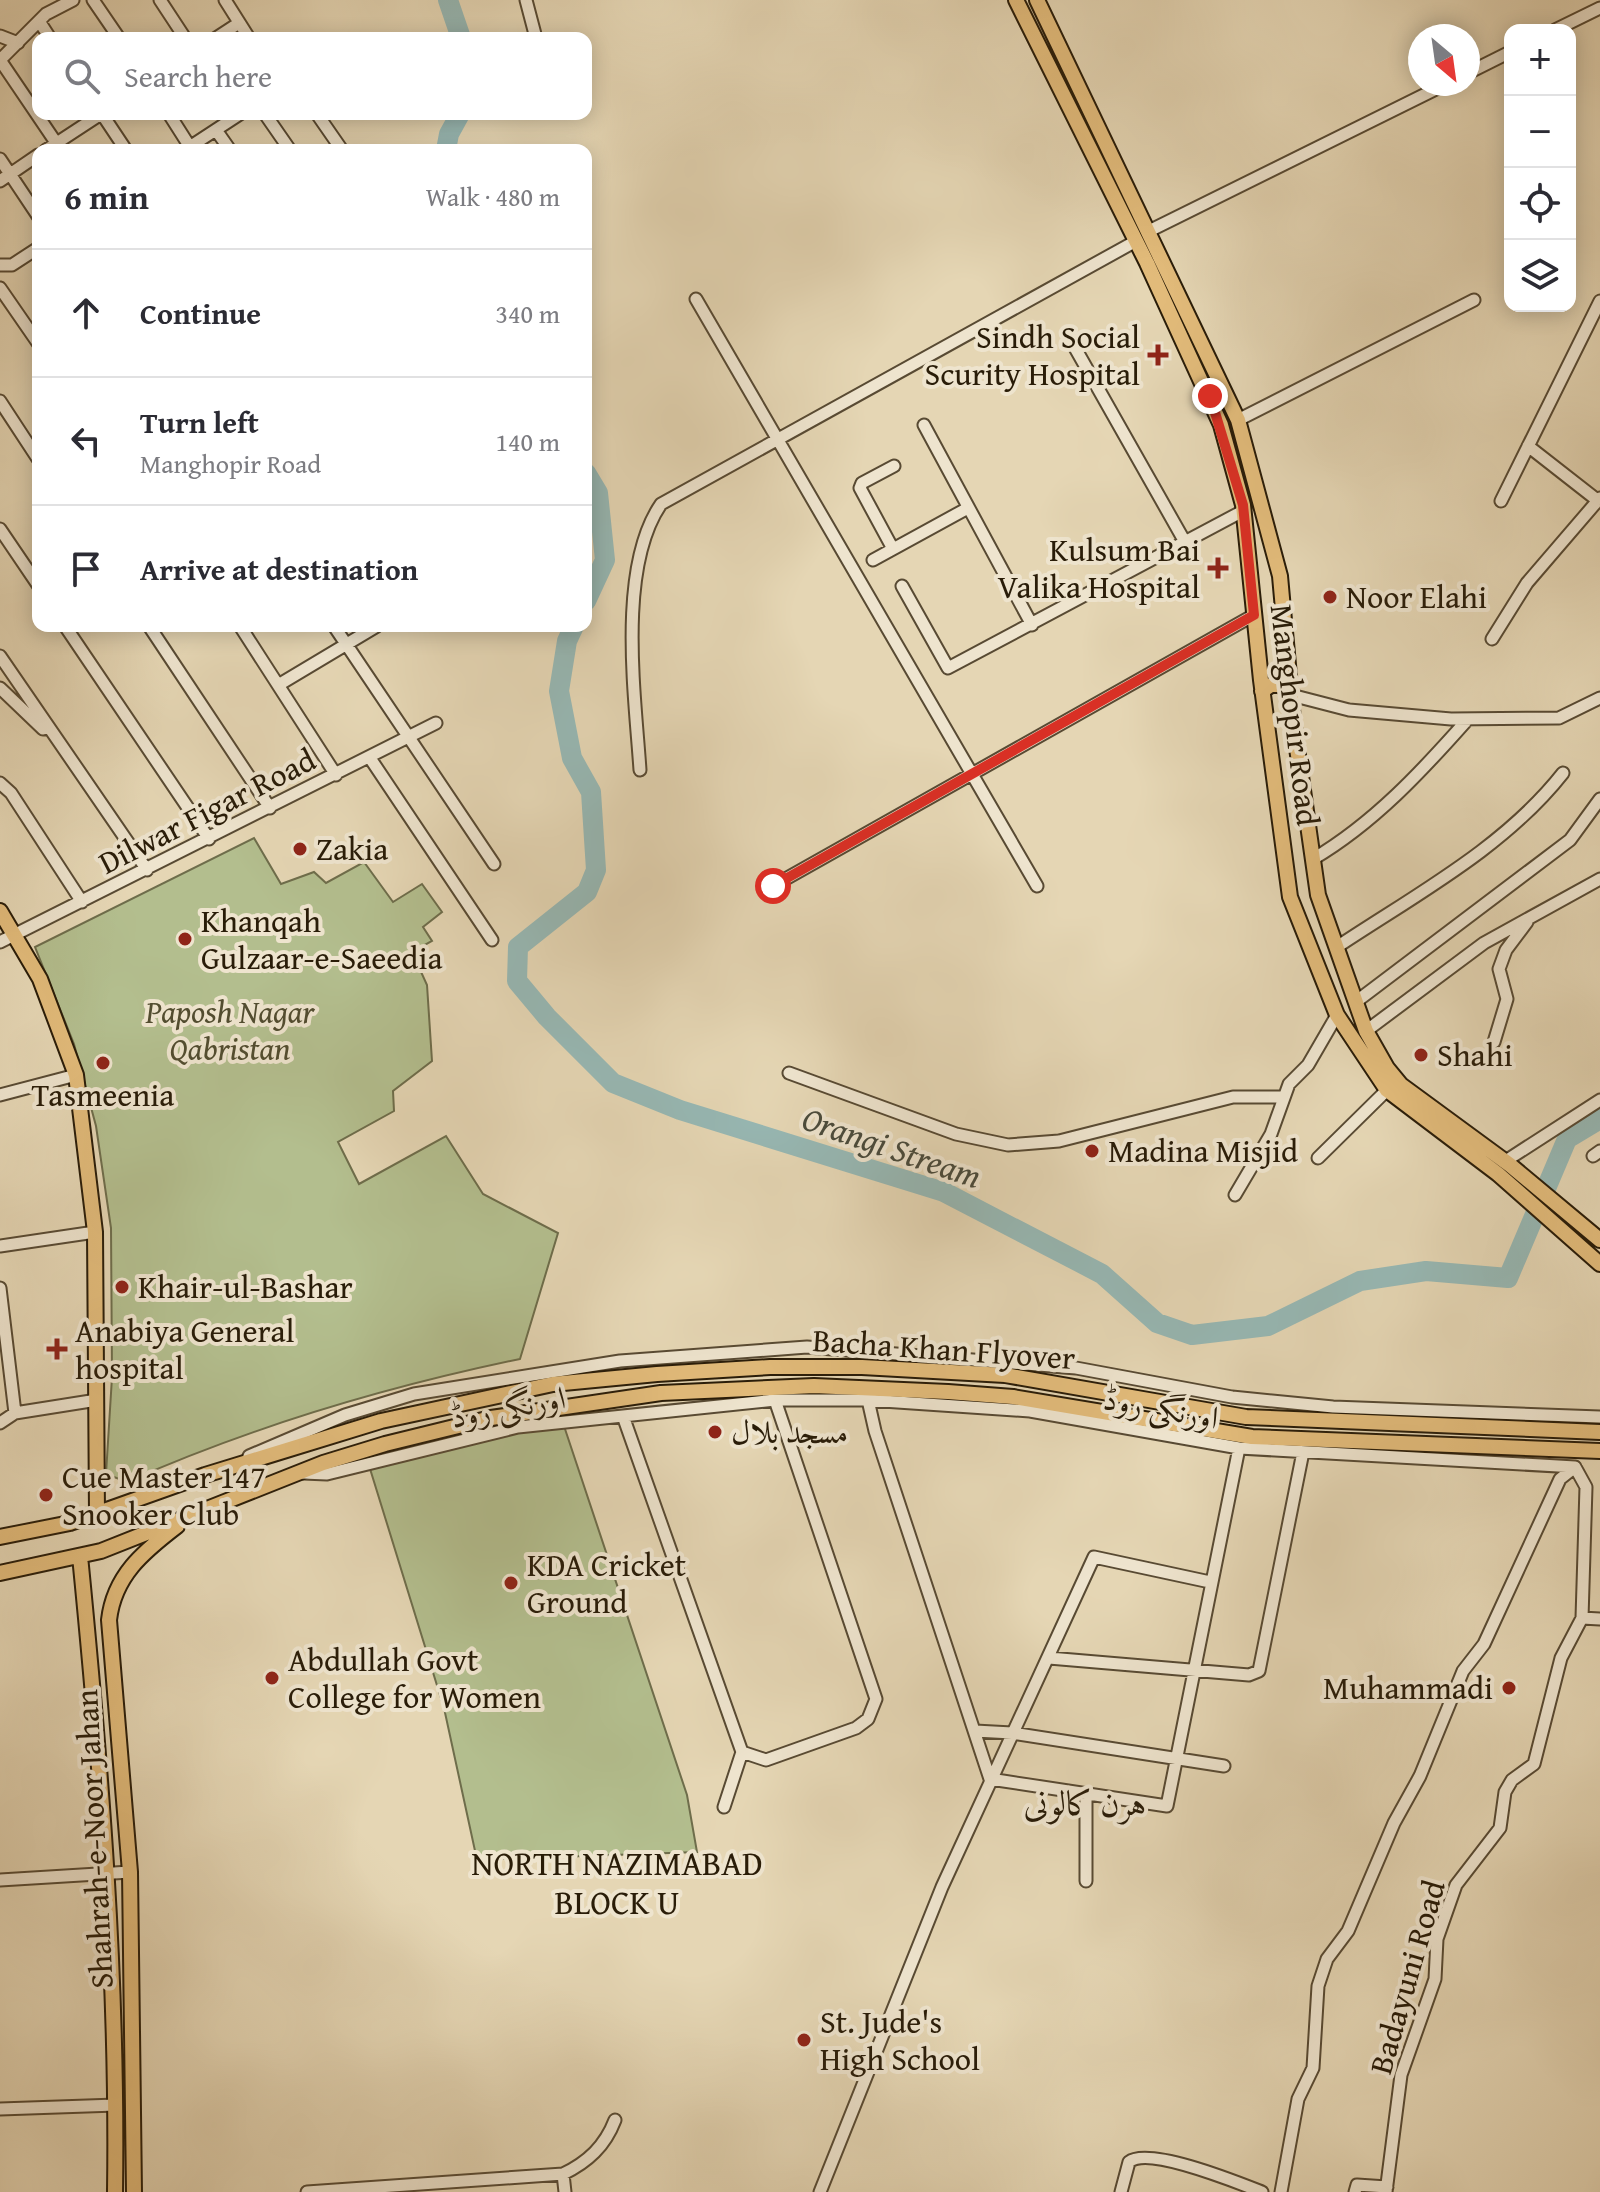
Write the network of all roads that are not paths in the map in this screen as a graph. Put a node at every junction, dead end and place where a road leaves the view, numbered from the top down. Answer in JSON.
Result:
{"nodes":[{"id":1,"x":93,"y":0,"type":"edge"},
{"id":2,"x":160,"y":0,"type":"edge"},
{"id":3,"x":225,"y":0,"type":"edge"},
{"id":4,"x":526,"y":0,"type":"edge"},
{"id":5,"x":1016,"y":0,"type":"edge"},
{"id":6,"x":1037,"y":0,"type":"edge"},
{"id":7,"x":70,"y":1,"type":"edge"},
{"id":8,"x":1600,"y":8,"type":"edge"},
{"id":9,"x":39,"y":21,"type":"junction"},
{"id":10,"x":239,"y":23,"type":"junction"},
{"id":11,"x":1567,"y":24,"type":"edge"},
{"id":12,"x":46,"y":32,"type":"edge"},
{"id":13,"x":115,"y":32,"type":"edge"},
{"id":14,"x":181,"y":32,"type":"edge"},
{"id":15,"x":225,"y":32,"type":"edge"},
{"id":16,"x":245,"y":32,"type":"edge"},
{"id":17,"x":534,"y":32,"type":"edge"},
{"id":18,"x":0,"y":36,"type":"edge"},
{"id":19,"x":18,"y":43,"type":"junction"},
{"id":20,"x":1504,"y":55,"type":"edge"},
{"id":21,"x":0,"y":60,"type":"edge"},
{"id":22,"x":1480,"y":67,"type":"edge"},
{"id":23,"x":1422,"y":96,"type":"edge"},
{"id":24,"x":32,"y":111,"type":"edge"},
{"id":25,"x":38,"y":120,"type":"edge"},
{"id":26,"x":93,"y":120,"type":"edge"},
{"id":27,"x":105,"y":120,"type":"edge"},
{"id":28,"x":172,"y":120,"type":"edge"},
{"id":29,"x":230,"y":120,"type":"edge"},
{"id":30,"x":269,"y":120,"type":"edge"},
{"id":31,"x":321,"y":120,"type":"edge"},
{"id":32,"x":216,"y":130,"type":"junction"},
{"id":33,"x":52,"y":144,"type":"edge"},
{"id":34,"x":60,"y":144,"type":"edge"},
{"id":35,"x":122,"y":144,"type":"edge"},
{"id":36,"x":186,"y":144,"type":"edge"},
{"id":37,"x":194,"y":144,"type":"edge"},
{"id":38,"x":226,"y":144,"type":"edge"},
{"id":39,"x":286,"y":144,"type":"edge"},
{"id":40,"x":338,"y":144,"type":"edge"},
{"id":41,"x":0,"y":159,"type":"edge"},
{"id":42,"x":32,"y":159,"type":"edge"},
{"id":43,"x":5,"y":177,"type":"edge"},
{"id":44,"x":32,"y":209,"type":"edge"},
{"id":45,"x":1149,"y":231,"type":"junction"},
{"id":46,"x":1136,"y":241,"type":"junction"},
{"id":47,"x":32,"y":252,"type":"edge"},
{"id":48,"x":0,"y":265,"type":"edge"},
{"id":49,"x":0,"y":288,"type":"edge"},
{"id":50,"x":696,"y":299,"type":"dead end"},
{"id":51,"x":1474,"y":300,"type":"dead end"},
{"id":52,"x":1600,"y":301,"type":"edge"},
{"id":53,"x":32,"y":334,"type":"edge"},
{"id":54,"x":1074,"y":346,"type":"dead end"},
{"id":55,"x":0,"y":401,"type":"edge"},
{"id":56,"x":1238,"y":420,"type":"junction"},
{"id":57,"x":924,"y":425,"type":"dead end"},
{"id":58,"x":778,"y":437,"type":"junction"},
{"id":59,"x":1528,"y":446,"type":"junction"},
{"id":60,"x":32,"y":450,"type":"edge"},
{"id":61,"x":894,"y":466,"type":"dead end"},
{"id":62,"x":1598,"y":499,"type":"edge"},
{"id":63,"x":1501,"y":501,"type":"dead end"},
{"id":64,"x":968,"y":508,"type":"junction"},
{"id":65,"x":1243,"y":511,"type":"junction"},
{"id":66,"x":0,"y":529,"type":"edge"},
{"id":67,"x":1185,"y":542,"type":"junction"},
{"id":68,"x":893,"y":549,"type":"junction"},
{"id":69,"x":873,"y":560,"type":"dead end"},
{"id":70,"x":32,"y":576,"type":"edge"},
{"id":71,"x":902,"y":586,"type":"dead end"},
{"id":72,"x":1254,"y":615,"type":"junction"},
{"id":73,"x":1032,"y":625,"type":"junction"},
{"id":74,"x":69,"y":632,"type":"edge"},
{"id":75,"x":153,"y":632,"type":"edge"},
{"id":76,"x":244,"y":632,"type":"edge"},
{"id":77,"x":338,"y":632,"type":"edge"},
{"id":78,"x":367,"y":632,"type":"edge"},
{"id":79,"x":1492,"y":639,"type":"dead end"},
{"id":80,"x":346,"y":645,"type":"junction"},
{"id":81,"x":0,"y":656,"type":"edge"},
{"id":82,"x":1290,"y":667,"type":"junction"},
{"id":83,"x":1260,"y":672,"type":"junction"},
{"id":84,"x":280,"y":684,"type":"junction"},
{"id":85,"x":0,"y":688,"type":"edge"},
{"id":86,"x":1262,"y":691,"type":"junction"},
{"id":87,"x":1291,"y":695,"type":"junction"},
{"id":88,"x":1600,"y":698,"type":"edge"},
{"id":89,"x":1468,"y":719,"type":"junction"},
{"id":90,"x":436,"y":723,"type":"dead end"},
{"id":91,"x":408,"y":739,"type":"junction"},
{"id":92,"x":60,"y":746,"type":"junction"},
{"id":93,"x":370,"y":758,"type":"junction"},
{"id":94,"x":640,"y":770,"type":"dead end"},
{"id":95,"x":1563,"y":773,"type":"dead end"},
{"id":96,"x":972,"y":774,"type":"junction"},
{"id":97,"x":336,"y":775,"type":"junction"},
{"id":98,"x":0,"y":783,"type":"edge"},
{"id":99,"x":1600,"y":799,"type":"edge"},
{"id":100,"x":270,"y":808,"type":"junction"},
{"id":101,"x":209,"y":839,"type":"junction"},
{"id":102,"x":1313,"y":859,"type":"junction"},
{"id":103,"x":494,"y":864,"type":"dead end"},
{"id":104,"x":147,"y":870,"type":"junction"},
{"id":105,"x":1600,"y":879,"type":"edge"},
{"id":106,"x":773,"y":886,"type":"dead end"},
{"id":107,"x":1037,"y":886,"type":"dead end"},
{"id":108,"x":82,"y":902,"type":"junction"},
{"id":109,"x":0,"y":911,"type":"edge"},
{"id":110,"x":1529,"y":918,"type":"junction"},
{"id":111,"x":16,"y":935,"type":"junction"},
{"id":112,"x":492,"y":940,"type":"dead end"},
{"id":113,"x":0,"y":942,"type":"edge"},
{"id":114,"x":1337,"y":947,"type":"junction"},
{"id":115,"x":1357,"y":1001,"type":"junction"},
{"id":116,"x":1337,"y":1015,"type":"junction"},
{"id":117,"x":1366,"y":1031,"type":"junction"},
{"id":118,"x":1494,"y":1042,"type":"dead end"},
{"id":119,"x":789,"y":1073,"type":"dead end"},
{"id":120,"x":76,"y":1075,"type":"junction"},
{"id":121,"x":1387,"y":1090,"type":"junction"},
{"id":122,"x":0,"y":1095,"type":"edge"},
{"id":123,"x":1282,"y":1097,"type":"junction"},
{"id":124,"x":1600,"y":1100,"type":"edge"},
{"id":125,"x":1318,"y":1158,"type":"dead end"},
{"id":126,"x":1504,"y":1167,"type":"junction"},
{"id":127,"x":1235,"y":1195,"type":"dead end"},
{"id":128,"x":95,"y":1232,"type":"junction"},
{"id":129,"x":0,"y":1246,"type":"edge"},
{"id":130,"x":1595,"y":1246,"type":"edge"},
{"id":131,"x":1600,"y":1264,"type":"edge"},
{"id":132,"x":0,"y":1288,"type":"edge"},
{"id":133,"x":3,"y":1336,"type":"edge"},
{"id":134,"x":97,"y":1400,"type":"junction"},
{"id":135,"x":775,"y":1400,"type":"junction"},
{"id":136,"x":868,"y":1400,"type":"junction"},
{"id":137,"x":15,"y":1413,"type":"junction"},
{"id":138,"x":623,"y":1416,"type":"junction"},
{"id":139,"x":1600,"y":1417,"type":"edge"},
{"id":140,"x":0,"y":1423,"type":"edge"},
{"id":141,"x":1600,"y":1432,"type":"edge"},
{"id":142,"x":1239,"y":1448,"type":"junction"},
{"id":143,"x":1600,"y":1451,"type":"edge"},
{"id":144,"x":1303,"y":1452,"type":"junction"},
{"id":145,"x":1575,"y":1467,"type":"junction"},
{"id":146,"x":302,"y":1473,"type":"junction"},
{"id":147,"x":205,"y":1475,"type":"junction"},
{"id":148,"x":97,"y":1514,"type":"junction"},
{"id":149,"x":190,"y":1516,"type":"junction"},
{"id":150,"x":0,"y":1537,"type":"edge"},
{"id":151,"x":80,"y":1556,"type":"junction"},
{"id":152,"x":0,"y":1573,"type":"edge"},
{"id":153,"x":1210,"y":1582,"type":"junction"},
{"id":154,"x":1582,"y":1618,"type":"junction"},
{"id":155,"x":1600,"y":1619,"type":"edge"},
{"id":156,"x":1049,"y":1658,"type":"junction"},
{"id":157,"x":1193,"y":1668,"type":"junction"},
{"id":158,"x":975,"y":1731,"type":"junction"},
{"id":159,"x":1012,"y":1733,"type":"junction"},
{"id":160,"x":742,"y":1752,"type":"junction"},
{"id":161,"x":1174,"y":1757,"type":"junction"},
{"id":162,"x":1224,"y":1766,"type":"dead end"},
{"id":163,"x":990,"y":1779,"type":"junction"},
{"id":164,"x":1086,"y":1794,"type":"junction"},
{"id":165,"x":724,"y":1807,"type":"dead end"},
{"id":166,"x":130,"y":1872,"type":"junction"},
{"id":167,"x":108,"y":1875,"type":"junction"},
{"id":168,"x":0,"y":1880,"type":"edge"},
{"id":169,"x":1086,"y":1881,"type":"dead end"},
{"id":170,"x":116,"y":2105,"type":"junction"},
{"id":171,"x":0,"y":2109,"type":"edge"},
{"id":172,"x":615,"y":2120,"type":"dead end"},
{"id":173,"x":563,"y":2174,"type":"junction"},
{"id":174,"x":1386,"y":2190,"type":"edge"},
{"id":175,"x":115,"y":2192,"type":"edge"},
{"id":176,"x":134,"y":2192,"type":"edge"},
{"id":177,"x":307,"y":2192,"type":"edge"},
{"id":178,"x":565,"y":2192,"type":"edge"},
{"id":179,"x":820,"y":2192,"type":"edge"},
{"id":180,"x":1121,"y":2192,"type":"edge"},
{"id":181,"x":1262,"y":2192,"type":"edge"},
{"id":182,"x":1281,"y":2192,"type":"edge"},
{"id":183,"x":1355,"y":2192,"type":"edge"}],
"edges":[{"from":1,"to":13,"type":"street"},
{"from":2,"to":14,"type":"street"},
{"from":3,"to":10,"type":"street"},
{"from":4,"to":17,"type":"street"},
{"from":5,"to":46,"type":"main road","name":"Manghopir Road"},
{"from":6,"to":45,"type":"main road","name":"Manghopir Road"},
{"from":7,"to":9,"type":"street"},
{"from":8,"to":11,"type":"street"},
{"from":9,"to":12,"type":"street"},
{"from":9,"to":19,"type":"street"},
{"from":10,"to":15,"type":"street"},
{"from":10,"to":16,"type":"street"},
{"from":18,"to":19,"type":"street"},
{"from":19,"to":21,"type":"street"},
{"from":20,"to":22,"type":"street"},
{"from":21,"to":24,"type":"street"},
{"from":23,"to":45,"type":"street"},
{"from":25,"to":33,"type":"street"},
{"from":26,"to":34,"type":"street"},
{"from":27,"to":35,"type":"street"},
{"from":28,"to":36,"type":"street"},
{"from":29,"to":32,"type":"street"},
{"from":30,"to":39,"type":"street"},
{"from":31,"to":40,"type":"street"},
{"from":32,"to":37,"type":"street"},
{"from":32,"to":38,"type":"street"},
{"from":41,"to":43,"type":"street"},
{"from":42,"to":43,"type":"street"},
{"from":43,"to":44,"type":"street"},
{"from":45,"to":56,"type":"main road","name":"Manghopir Road"},
{"from":46,"to":58,"type":"street"},
{"from":46,"to":65,"type":"main road","name":"Manghopir Road"},
{"from":47,"to":48,"type":"street"},
{"from":49,"to":53,"type":"street"},
{"from":50,"to":58,"type":"street"},
{"from":51,"to":56,"type":"street"},
{"from":52,"to":59,"type":"street"},
{"from":54,"to":67,"type":"street"},
{"from":55,"to":60,"type":"street"},
{"from":56,"to":82,"type":"main road","name":"Manghopir Road"},
{"from":57,"to":64,"type":"street"},
{"from":58,"to":94,"type":"street"},
{"from":58,"to":96,"type":"street"},
{"from":59,"to":62,"type":"street"},
{"from":59,"to":63,"type":"street"},
{"from":61,"to":68,"type":"street"},
{"from":62,"to":79,"type":"street"},
{"from":64,"to":68,"type":"street"},
{"from":64,"to":73,"type":"street"},
{"from":65,"to":67,"type":"street"},
{"from":65,"to":72,"type":"main road","name":"Manghopir Road"},
{"from":66,"to":70,"type":"street"},
{"from":67,"to":73,"type":"street"},
{"from":68,"to":69,"type":"street"},
{"from":71,"to":73,"type":"street"},
{"from":72,"to":83,"type":"main road","name":"Manghopir Road"},
{"from":72,"to":96,"type":"street"},
{"from":74,"to":101,"type":"street"},
{"from":75,"to":100,"type":"street"},
{"from":76,"to":84,"type":"street"},
{"from":77,"to":80,"type":"street"},
{"from":78,"to":80,"type":"street"},
{"from":80,"to":84,"type":"street"},
{"from":80,"to":91,"type":"street"},
{"from":81,"to":92,"type":"street"},
{"from":82,"to":83,"type":"main road"},
{"from":82,"to":87,"type":"main road","name":"Manghopir Road"},
{"from":83,"to":86,"type":"main road","name":"Manghopir Road"},
{"from":84,"to":97,"type":"street"},
{"from":85,"to":92,"type":"street"},
{"from":86,"to":87,"type":"main road"},
{"from":86,"to":116,"type":"main road","name":"Manghopir Road"},
{"from":87,"to":89,"type":"street"},
{"from":87,"to":102,"type":"main road","name":"Manghopir Road"},
{"from":88,"to":89,"type":"street"},
{"from":89,"to":102,"type":"street"},
{"from":90,"to":91,"type":"street","name":"Dilwar Figar Road"},
{"from":91,"to":93,"type":"street","name":"Dilwar Figar Road"},
{"from":91,"to":103,"type":"street"},
{"from":92,"to":104,"type":"street"},
{"from":93,"to":97,"type":"street","name":"Dilwar Figar Road"},
{"from":93,"to":112,"type":"street"},
{"from":95,"to":114,"type":"street"},
{"from":96,"to":106,"type":"street"},
{"from":96,"to":107,"type":"street"},
{"from":97,"to":100,"type":"street","name":"Dilwar Figar Road"},
{"from":98,"to":108,"type":"street"},
{"from":99,"to":115,"type":"street"},
{"from":100,"to":101,"type":"street","name":"Dilwar Figar Road"},
{"from":101,"to":104,"type":"street","name":"Dilwar Figar Road"},
{"from":102,"to":114,"type":"main road","name":"Manghopir Road"},
{"from":104,"to":108,"type":"street","name":"Dilwar Figar Road"},
{"from":105,"to":110,"type":"street"},
{"from":108,"to":111,"type":"street","name":"Dilwar Figar Road"},
{"from":109,"to":111,"type":"main road"},
{"from":110,"to":117,"type":"street"},
{"from":110,"to":118,"type":"street"},
{"from":111,"to":113,"type":"street","name":"Dilwar Figar Road"},
{"from":111,"to":120,"type":"main road"},
{"from":114,"to":115,"type":"main road","name":"Manghopir Road"},
{"from":115,"to":117,"type":"main road","name":"Manghopir Road"},
{"from":116,"to":121,"type":"main road","name":"Manghopir Road"},
{"from":116,"to":123,"type":"street"},
{"from":117,"to":126,"type":"main road","name":"Manghopir Road"},
{"from":119,"to":123,"type":"street"},
{"from":120,"to":122,"type":"street"},
{"from":120,"to":128,"type":"main road"},
{"from":121,"to":125,"type":"street"},
{"from":121,"to":126,"type":"main road","name":"Manghopir Road"},
{"from":123,"to":127,"type":"street"},
{"from":124,"to":126,"type":"street"},
{"from":126,"to":130,"type":"main road","name":"Manghopir Road"},
{"from":128,"to":129,"type":"street"},
{"from":128,"to":134,"type":"main road"},
{"from":130,"to":131,"type":"main road","name":"Manghopir Road"},
{"from":132,"to":133,"type":"street"},
{"from":133,"to":137,"type":"street"},
{"from":134,"to":137,"type":"street"},
{"from":134,"to":148,"type":"main road"},
{"from":135,"to":136,"type":"street","name":"اورنگی روڈ"},
{"from":135,"to":138,"type":"street","name":"اورنگی روڈ"},
{"from":135,"to":160,"type":"street"},
{"from":136,"to":142,"type":"street","name":"اورنگی روڈ"},
{"from":136,"to":158,"type":"street"},
{"from":137,"to":140,"type":"street"},
{"from":138,"to":146,"type":"street","name":"اورنگی روڈ"},
{"from":138,"to":160,"type":"street"},
{"from":139,"to":147,"type":"street","name":"اورنگی روڈ"},
{"from":141,"to":147,"type":"main road","name":"Bacha Khan Flyover"},
{"from":142,"to":144,"type":"street","name":"اورنگی روڈ"},
{"from":142,"to":153,"type":"street"},
{"from":143,"to":146,"type":"main road","name":"Bacha Khan Flyover"},
{"from":144,"to":145,"type":"street","name":"اورنگی روڈ"},
{"from":144,"to":157,"type":"street"},
{"from":145,"to":154,"type":"street"},
{"from":145,"to":182,"type":"street"},
{"from":146,"to":149,"type":"main road","name":"Bacha Khan Flyover"},
{"from":147,"to":148,"type":"main road","name":"Bacha Khan Flyover"},
{"from":148,"to":150,"type":"main road","name":"Bacha Khan Flyover"},
{"from":149,"to":151,"type":"main road","name":"Bacha Khan Flyover"},
{"from":149,"to":166,"type":"main road","name":"Shahrah-e-Noor Jahan"},
{"from":151,"to":152,"type":"main road","name":"Bacha Khan Flyover"},
{"from":151,"to":167,"type":"main road","name":"Shahrah-e-Noor Jahan"},
{"from":153,"to":156,"type":"street"},
{"from":153,"to":157,"type":"street"},
{"from":154,"to":155,"type":"street"},
{"from":154,"to":174,"type":"street","name":"Badayuni Road"},
{"from":156,"to":157,"type":"street"},
{"from":156,"to":159,"type":"street"},
{"from":157,"to":161,"type":"street"},
{"from":158,"to":159,"type":"street"},
{"from":158,"to":163,"type":"street"},
{"from":159,"to":161,"type":"street"},
{"from":159,"to":163,"type":"street"},
{"from":160,"to":165,"type":"street"},
{"from":161,"to":162,"type":"street"},
{"from":161,"to":164,"type":"street"},
{"from":163,"to":164,"type":"street"},
{"from":163,"to":179,"type":"street"},
{"from":164,"to":169,"type":"street"},
{"from":166,"to":167,"type":"street"},
{"from":166,"to":176,"type":"main road","name":"Shahrah-e-Noor Jahan"},
{"from":167,"to":168,"type":"street"},
{"from":167,"to":170,"type":"main road","name":"Shahrah-e-Noor Jahan"},
{"from":170,"to":171,"type":"street"},
{"from":170,"to":175,"type":"main road","name":"Shahrah-e-Noor Jahan"},
{"from":172,"to":173,"type":"street"},
{"from":173,"to":177,"type":"street"},
{"from":173,"to":178,"type":"street"},
{"from":174,"to":183,"type":"street"},
{"from":180,"to":181,"type":"street"}]}
